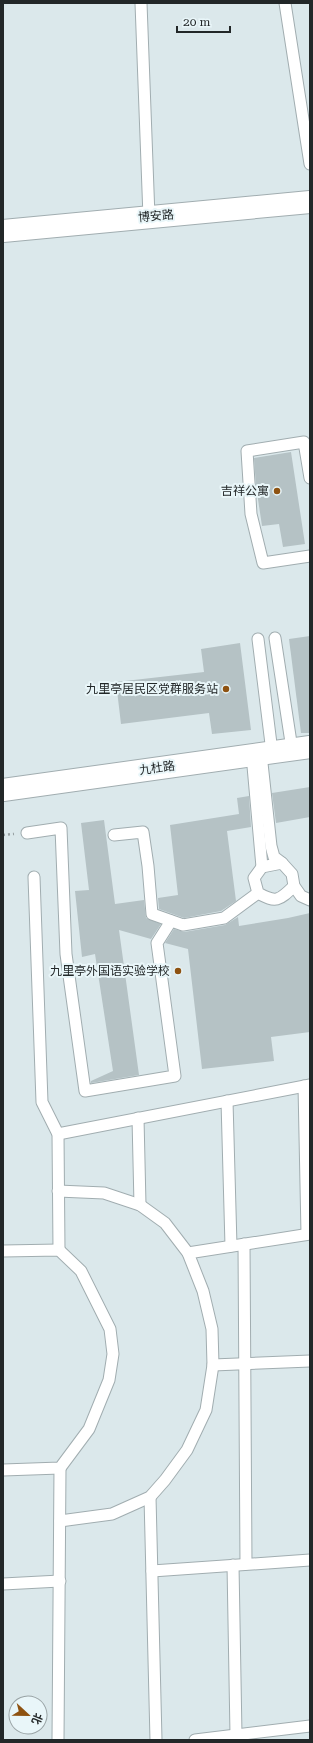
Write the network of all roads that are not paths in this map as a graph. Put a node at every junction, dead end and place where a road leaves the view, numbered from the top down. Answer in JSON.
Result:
{"nodes":[{"id":1,"x":141,"y":3,"type":"edge"},
{"id":2,"x":285,"y":3,"type":"edge"},
{"id":3,"x":310,"y":164,"type":"edge"},
{"id":4,"x":310,"y":202,"type":"edge"},
{"id":5,"x":149,"y":217,"type":"junction"},
{"id":6,"x":3,"y":231,"type":"edge"},
{"id":7,"x":310,"y":478,"type":"edge"},
{"id":8,"x":310,"y":556,"type":"edge"},
{"id":9,"x":275,"y":638,"type":"dead end"},
{"id":10,"x":258,"y":639,"type":"dead end"},
{"id":11,"x":277,"y":751,"type":"edge"},
{"id":12,"x":3,"y":790,"type":"edge"},
{"id":13,"x":27,"y":833,"type":"dead end"},
{"id":14,"x":114,"y":835,"type":"dead end"},
{"id":15,"x":282,"y":863,"type":"junction"},
{"id":16,"x":262,"y":867,"type":"junction"},
{"id":17,"x":34,"y":876,"type":"dead end"},
{"id":18,"x":294,"y":886,"type":"junction"},
{"id":19,"x":258,"y":893,"type":"junction"},
{"id":20,"x":310,"y":900,"type":"edge"},
{"id":21,"x":172,"y":921,"type":"junction"},
{"id":22,"x":307,"y":1085,"type":"edge"},
{"id":23,"x":227,"y":1101,"type":"junction"},
{"id":24,"x":138,"y":1118,"type":"junction"},
{"id":25,"x":58,"y":1134,"type":"junction"},
{"id":26,"x":58,"y":1191,"type":"junction"},
{"id":27,"x":140,"y":1205,"type":"junction"},
{"id":28,"x":308,"y":1234,"type":"edge"},
{"id":29,"x":244,"y":1244,"type":"junction"},
{"id":30,"x":230,"y":1246,"type":"junction"},
{"id":31,"x":59,"y":1250,"type":"junction"},
{"id":32,"x":3,"y":1252,"type":"edge"},
{"id":33,"x":188,"y":1253,"type":"junction"},
{"id":34,"x":310,"y":1361,"type":"edge"},
{"id":35,"x":245,"y":1364,"type":"junction"},
{"id":36,"x":213,"y":1365,"type":"junction"},
{"id":37,"x":60,"y":1468,"type":"junction"},
{"id":38,"x":3,"y":1470,"type":"edge"},
{"id":39,"x":150,"y":1497,"type":"junction"},
{"id":40,"x":60,"y":1521,"type":"junction"},
{"id":41,"x":310,"y":1560,"type":"edge"},
{"id":42,"x":246,"y":1564,"type":"junction"},
{"id":43,"x":233,"y":1565,"type":"junction"},
{"id":44,"x":152,"y":1571,"type":"junction"},
{"id":45,"x":60,"y":1581,"type":"junction"},
{"id":46,"x":3,"y":1584,"type":"edge"},
{"id":47,"x":310,"y":1726,"type":"edge"},
{"id":48,"x":236,"y":1735,"type":"junction"},
{"id":49,"x":58,"y":1740,"type":"edge"},
{"id":50,"x":156,"y":1740,"type":"edge"},
{"id":51,"x":195,"y":1740,"type":"edge"}],
"edges":[{"from":1,"to":5,"type":"lane"},
{"from":2,"to":3,"type":"lane"},
{"from":4,"to":5,"type":"street","name":"博安路"},
{"from":5,"to":6,"type":"street","name":"博安路"},
{"from":7,"to":8,"type":"lane"},
{"from":9,"to":11,"type":"lane"},
{"from":10,"to":11,"type":"lane"},
{"from":11,"to":12,"type":"street","name":"九杜路"},
{"from":11,"to":15,"type":"lane"},
{"from":11,"to":16,"type":"lane"},
{"from":13,"to":21,"type":"lane"},
{"from":14,"to":21,"type":"lane"},
{"from":15,"to":16,"type":"lane"},
{"from":15,"to":18,"type":"lane"},
{"from":16,"to":19,"type":"lane"},
{"from":17,"to":25,"type":"lane"},
{"from":18,"to":19,"type":"lane"},
{"from":18,"to":20,"type":"lane"},
{"from":19,"to":21,"type":"lane"},
{"from":22,"to":23,"type":"lane"},
{"from":22,"to":28,"type":"lane"},
{"from":23,"to":24,"type":"lane"},
{"from":23,"to":30,"type":"lane"},
{"from":24,"to":25,"type":"lane"},
{"from":24,"to":27,"type":"lane"},
{"from":25,"to":26,"type":"lane"},
{"from":26,"to":27,"type":"lane"},
{"from":26,"to":31,"type":"lane"},
{"from":27,"to":33,"type":"lane"},
{"from":28,"to":29,"type":"lane"},
{"from":29,"to":30,"type":"lane"},
{"from":29,"to":35,"type":"lane"},
{"from":30,"to":33,"type":"lane"},
{"from":31,"to":32,"type":"lane"},
{"from":31,"to":37,"type":"lane"},
{"from":33,"to":36,"type":"lane"},
{"from":34,"to":35,"type":"lane"},
{"from":35,"to":36,"type":"lane"},
{"from":35,"to":42,"type":"lane"},
{"from":36,"to":39,"type":"lane"},
{"from":37,"to":38,"type":"lane"},
{"from":37,"to":40,"type":"lane"},
{"from":39,"to":40,"type":"lane"},
{"from":39,"to":44,"type":"lane"},
{"from":40,"to":45,"type":"lane"},
{"from":41,"to":42,"type":"lane"},
{"from":42,"to":43,"type":"lane"},
{"from":43,"to":44,"type":"lane"},
{"from":43,"to":48,"type":"lane"},
{"from":44,"to":50,"type":"lane"},
{"from":45,"to":46,"type":"lane"},
{"from":45,"to":49,"type":"lane"},
{"from":47,"to":48,"type":"lane"},
{"from":48,"to":51,"type":"lane"}]}
